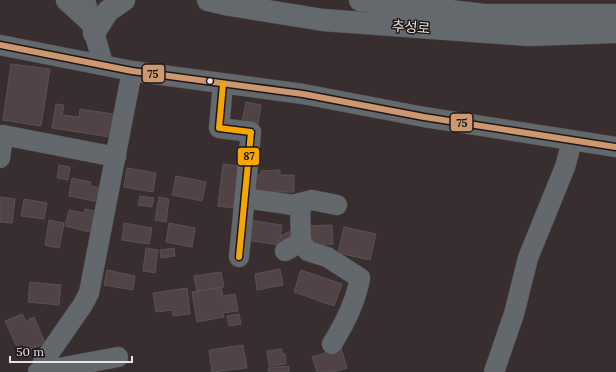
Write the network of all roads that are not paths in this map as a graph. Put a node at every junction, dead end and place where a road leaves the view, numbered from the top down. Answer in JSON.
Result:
{"nodes":[{"id":1,"x":67,"y":0,"type":"edge"},
{"id":2,"x":85,"y":0,"type":"edge"},
{"id":3,"x":124,"y":0,"type":"edge"},
{"id":4,"x":208,"y":0,"type":"edge"},
{"id":5,"x":360,"y":0,"type":"edge"},
{"id":6,"x":616,"y":15,"type":"edge"},
{"id":7,"x":92,"y":27,"type":"junction"},
{"id":8,"x":616,"y":32,"type":"edge"},
{"id":9,"x":0,"y":45,"type":"edge"},
{"id":10,"x":103,"y":64,"type":"junction"},
{"id":11,"x":132,"y":71,"type":"junction"},
{"id":12,"x":224,"y":84,"type":"junction"},
{"id":13,"x":1,"y":135,"type":"edge"},
{"id":14,"x":572,"y":141,"type":"junction"},
{"id":15,"x":616,"y":147,"type":"edge"},
{"id":16,"x":116,"y":157,"type":"junction"},
{"id":17,"x":0,"y":158,"type":"edge"},
{"id":18,"x":245,"y":198,"type":"junction"},
{"id":19,"x":300,"y":203,"type":"junction"},
{"id":20,"x":337,"y":205,"type":"dead end"},
{"id":21,"x":239,"y":257,"type":"dead end"},
{"id":22,"x":332,"y":344,"type":"dead end"},
{"id":23,"x":118,"y":357,"type":"dead end"},
{"id":24,"x":41,"y":371,"type":"edge"},
{"id":25,"x":494,"y":372,"type":"edge"}],
"edges":[{"from":1,"to":7,"type":"main road"},
{"from":2,"to":7,"type":"street"},
{"from":3,"to":7,"type":"main road"},
{"from":4,"to":8,"type":"main road","name":"추성로"},
{"from":5,"to":6,"type":"main road","name":"추성로"},
{"from":7,"to":10,"type":"street"},
{"from":9,"to":10,"type":"street"},
{"from":10,"to":11,"type":"street"},
{"from":11,"to":12,"type":"street"},
{"from":11,"to":16,"type":"street"},
{"from":12,"to":14,"type":"street"},
{"from":12,"to":18,"type":"street"},
{"from":13,"to":16,"type":"street"},
{"from":13,"to":17,"type":"street"},
{"from":14,"to":15,"type":"street"},
{"from":14,"to":25,"type":"street"},
{"from":16,"to":24,"type":"street"},
{"from":18,"to":19,"type":"street"},
{"from":18,"to":21,"type":"street"},
{"from":19,"to":20,"type":"street"},
{"from":19,"to":22,"type":"street"},
{"from":23,"to":24,"type":"street"}]}
